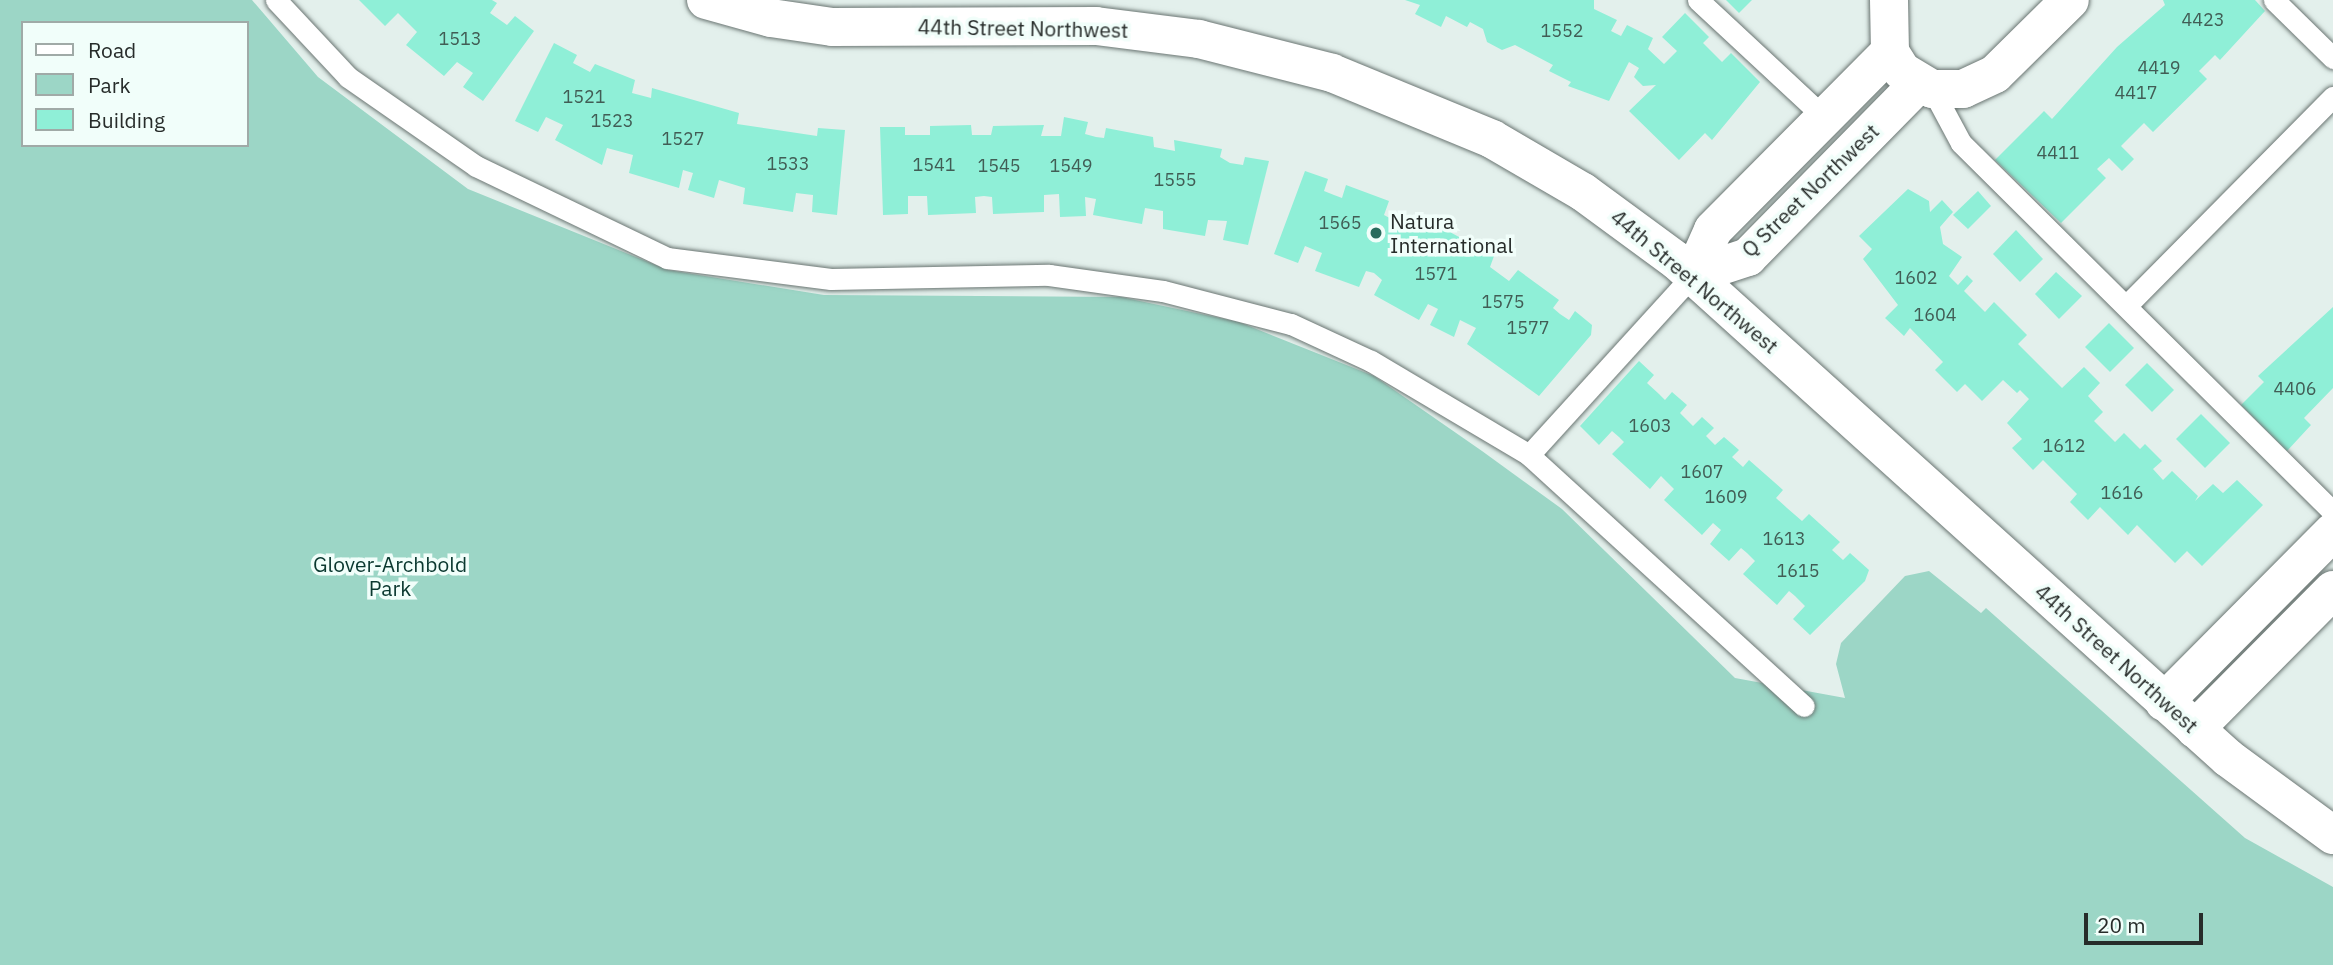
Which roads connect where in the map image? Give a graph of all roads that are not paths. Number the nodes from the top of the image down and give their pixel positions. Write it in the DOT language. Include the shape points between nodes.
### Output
graph roads {
  1 [pos="276,0"];
  2 [pos="705,0"];
  3 [pos="1698,0"];
  4 [pos="1889,0"];
  5 [pos="2070,0"];
  6 [pos="2274,0"];
  7 [pos="1002,13"];
  8 [pos="1890,52"];
  9 [pos="2333,58"];
  10 [pos="1925,86"];
  11 [pos="2333,97"];
  12 [pos="1824,117"];
  13 [pos="1693,275"];
  14 [pos="2127,305"];
  15 [pos="1529,455"];
  16 [pos="2333,512"];
  17 [pos="2333,532"];
  18 [pos="2333,590"];
  19 [pos="2164,702"];
  20 [pos="1804,706"];
  21 [pos="2195,729"];
  22 [pos="2333,835"];
  1 -- 15 [label="lane" via="348,77 476,166 667,258 831,279 1049,275 1163,291 1291,324 1371,361"];
  2 -- 7 [label="street, 44th Street Northwest" via="771,18 832,27"];
  3 -- 12 [label="lane"];
  4 -- 8 [label="street"];
  5 -- 10 [label="street" via="1995,74 1964,89"];
  6 -- 9 [label="lane"];
  7 -- 13 [label="street, 44th Street Northwest" via="1199,39 1364,84 1544,167 1612,211"];
  8 -- 10 [label="street"];
  8 -- 12 [label="street, Q Street Northwest"];
  10 -- 13 [label="street, Q Street Northwest" via="1748,257"];
  10 -- 14 [label="lane" via="1961,143"];
  11 -- 14 [label="lane"];
  12 -- 13 [label="street, Q Street Northwest" via="1713,230"];
  13 -- 15 [label="lane"];
  13 -- 19 [label="street, 44th Street Northwest"];
  14 -- 16 [label="lane"];
  15 -- 20 [label="lane"];
  17 -- 19 [label="street"];
  18 -- 21 [label="street"];
  19 -- 21 [label="street, 44th Street Northwest"];
  21 -- 22 [label="street, 44th Street Northwest"];
}
